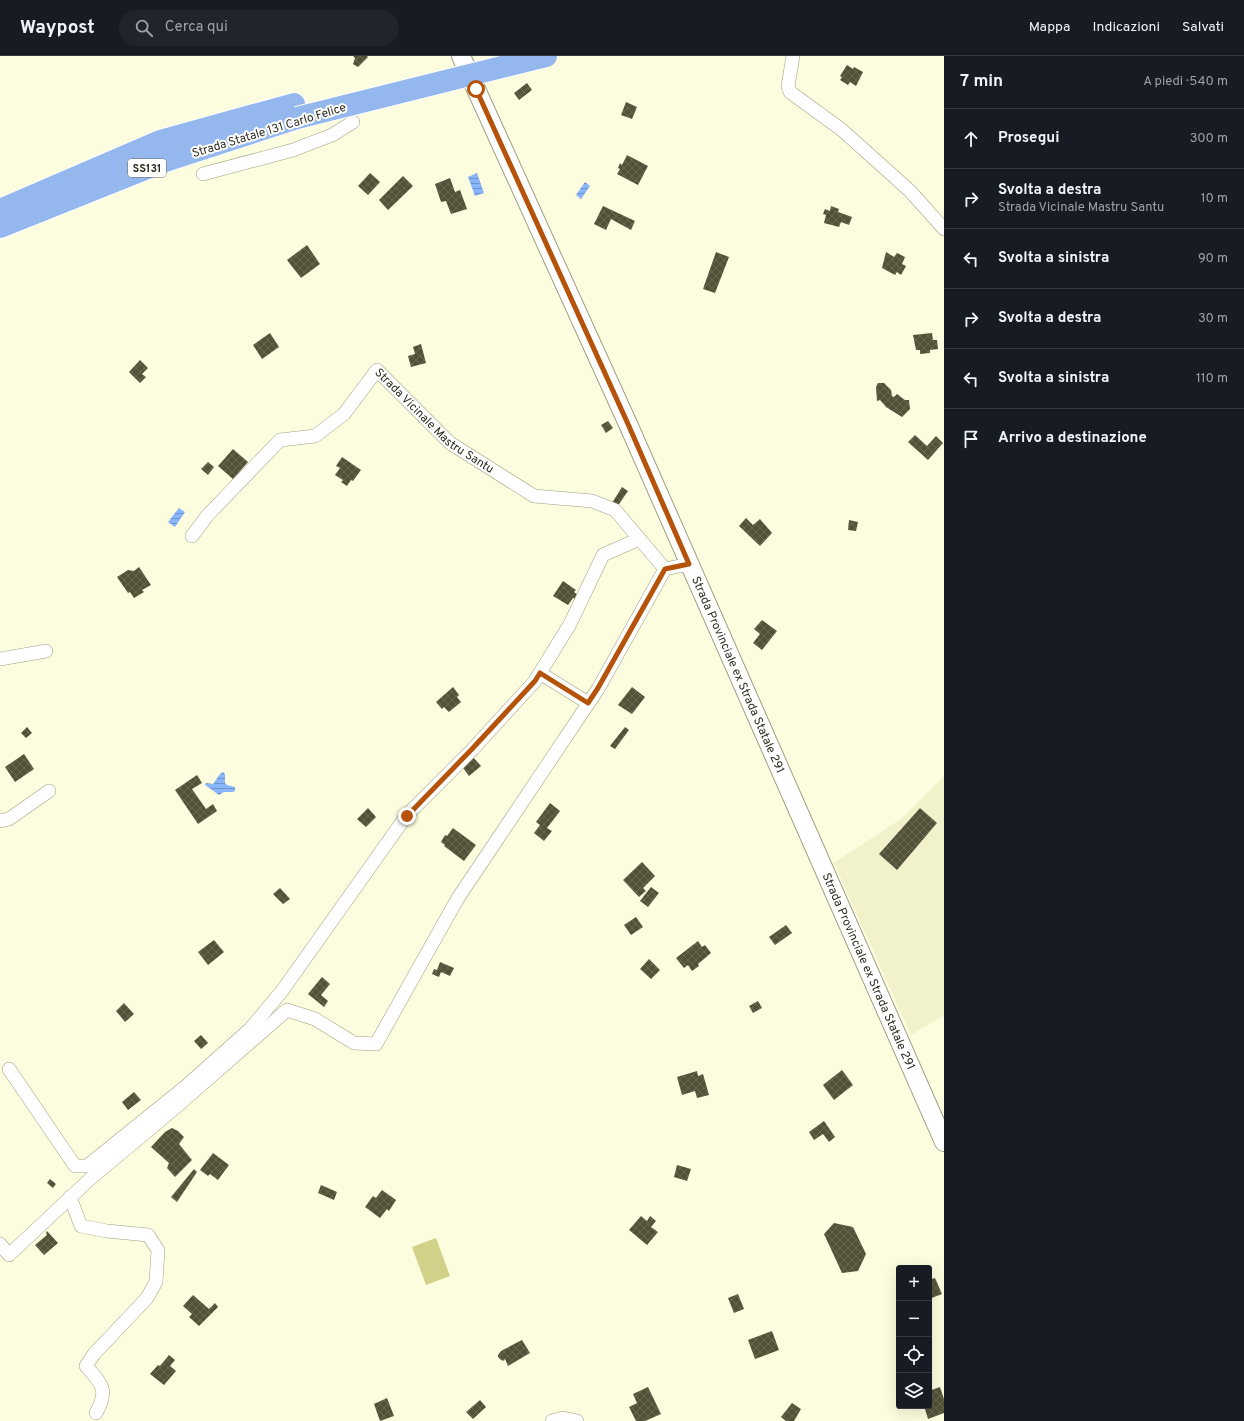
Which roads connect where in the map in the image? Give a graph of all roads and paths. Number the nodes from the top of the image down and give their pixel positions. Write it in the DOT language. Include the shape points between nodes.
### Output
graph roads {
  1 [pos="461,56"];
  2 [pos="484,56"];
  3 [pos="546,56"];
  4 [pos="794,56"];
  5 [pos="296,111"];
  6 [pos="353,122"];
  7 [pos="203,174"];
  8 [pos="0,210"];
  9 [pos="0,227"];
  10 [pos="944,229"];
  11 [pos="192,536"];
  12 [pos="639,538"];
  13 [pos="689,564"];
  14 [pos="665,569"];
  15 [pos="46,651"];
  16 [pos="0,659"];
  17 [pos="540,673"];
  18 [pos="588,703"];
  19 [pos="49,791"];
  20 [pos="0,821"];
  21 [pos="9,1069"];
  22 [pos="944,1142"];
  23 [pos="70,1197"];
  24 [pos="0,1244"];
  25 [pos="96,1413"];
  26 [pos="552,1421"];
  27 [pos="577,1421"];
  1 -- 13 [label="street, Strada Provinciale ex Strada Statale 291"];
  2 -- 5 [label="highway, Strada Statale 131 Carlo Felice / SS131"];
  3 -- 5 [label="highway, Strada Statale 131 Carlo Felice / SS131, bridge"];
  4 -- 10 [label="street" via="788,86 790,92 842,130 910,191"];
  5 -- 8 [label="highway, Strada Statale 131 Carlo Felice / SS131" via="160,141"];
  5 -- 9 [label="highway, Strada Statale 131 Carlo Felice / SS131"];
  6 -- 7 [label="street" via="332,135 293,150"];
  11 -- 12 [label="street, Strada Vicinale Mastru Santu" via="207,516 280,440 315,436 344,414 377,370 450,443 534,496 592,500 615,510"];
  12 -- 14 [label="street, Strada Vicinale Mastru Santu"];
  12 -- 17 [label="street" via="603,555 570,624"];
  13 -- 14 [label="street"];
  13 -- 22 [label="street, Strada Provinciale ex Strada Statale 291"];
  14 -- 18 [label="street"];
  15 -- 16 [label="street"];
  17 -- 18 [label="street"];
  17 -- 21 [label="street" via="407,816 282,991 250,1030 185,1087 87,1166 75,1166"];
  18 -- 23 [label="street" via="458,898 376,1044 354,1043 315,1019 287,1010"];
  19 -- 20 [label="street" via="8,819"];
  23 -- 24 [label="street" via="9,1255"];
  23 -- 25 [label="street" via="81,1226 148,1235 158,1250 156,1282 147,1298 94,1354 86,1366 103,1387 102,1403"];
  26 -- 27 [label="street" via="563,1418"];
}
